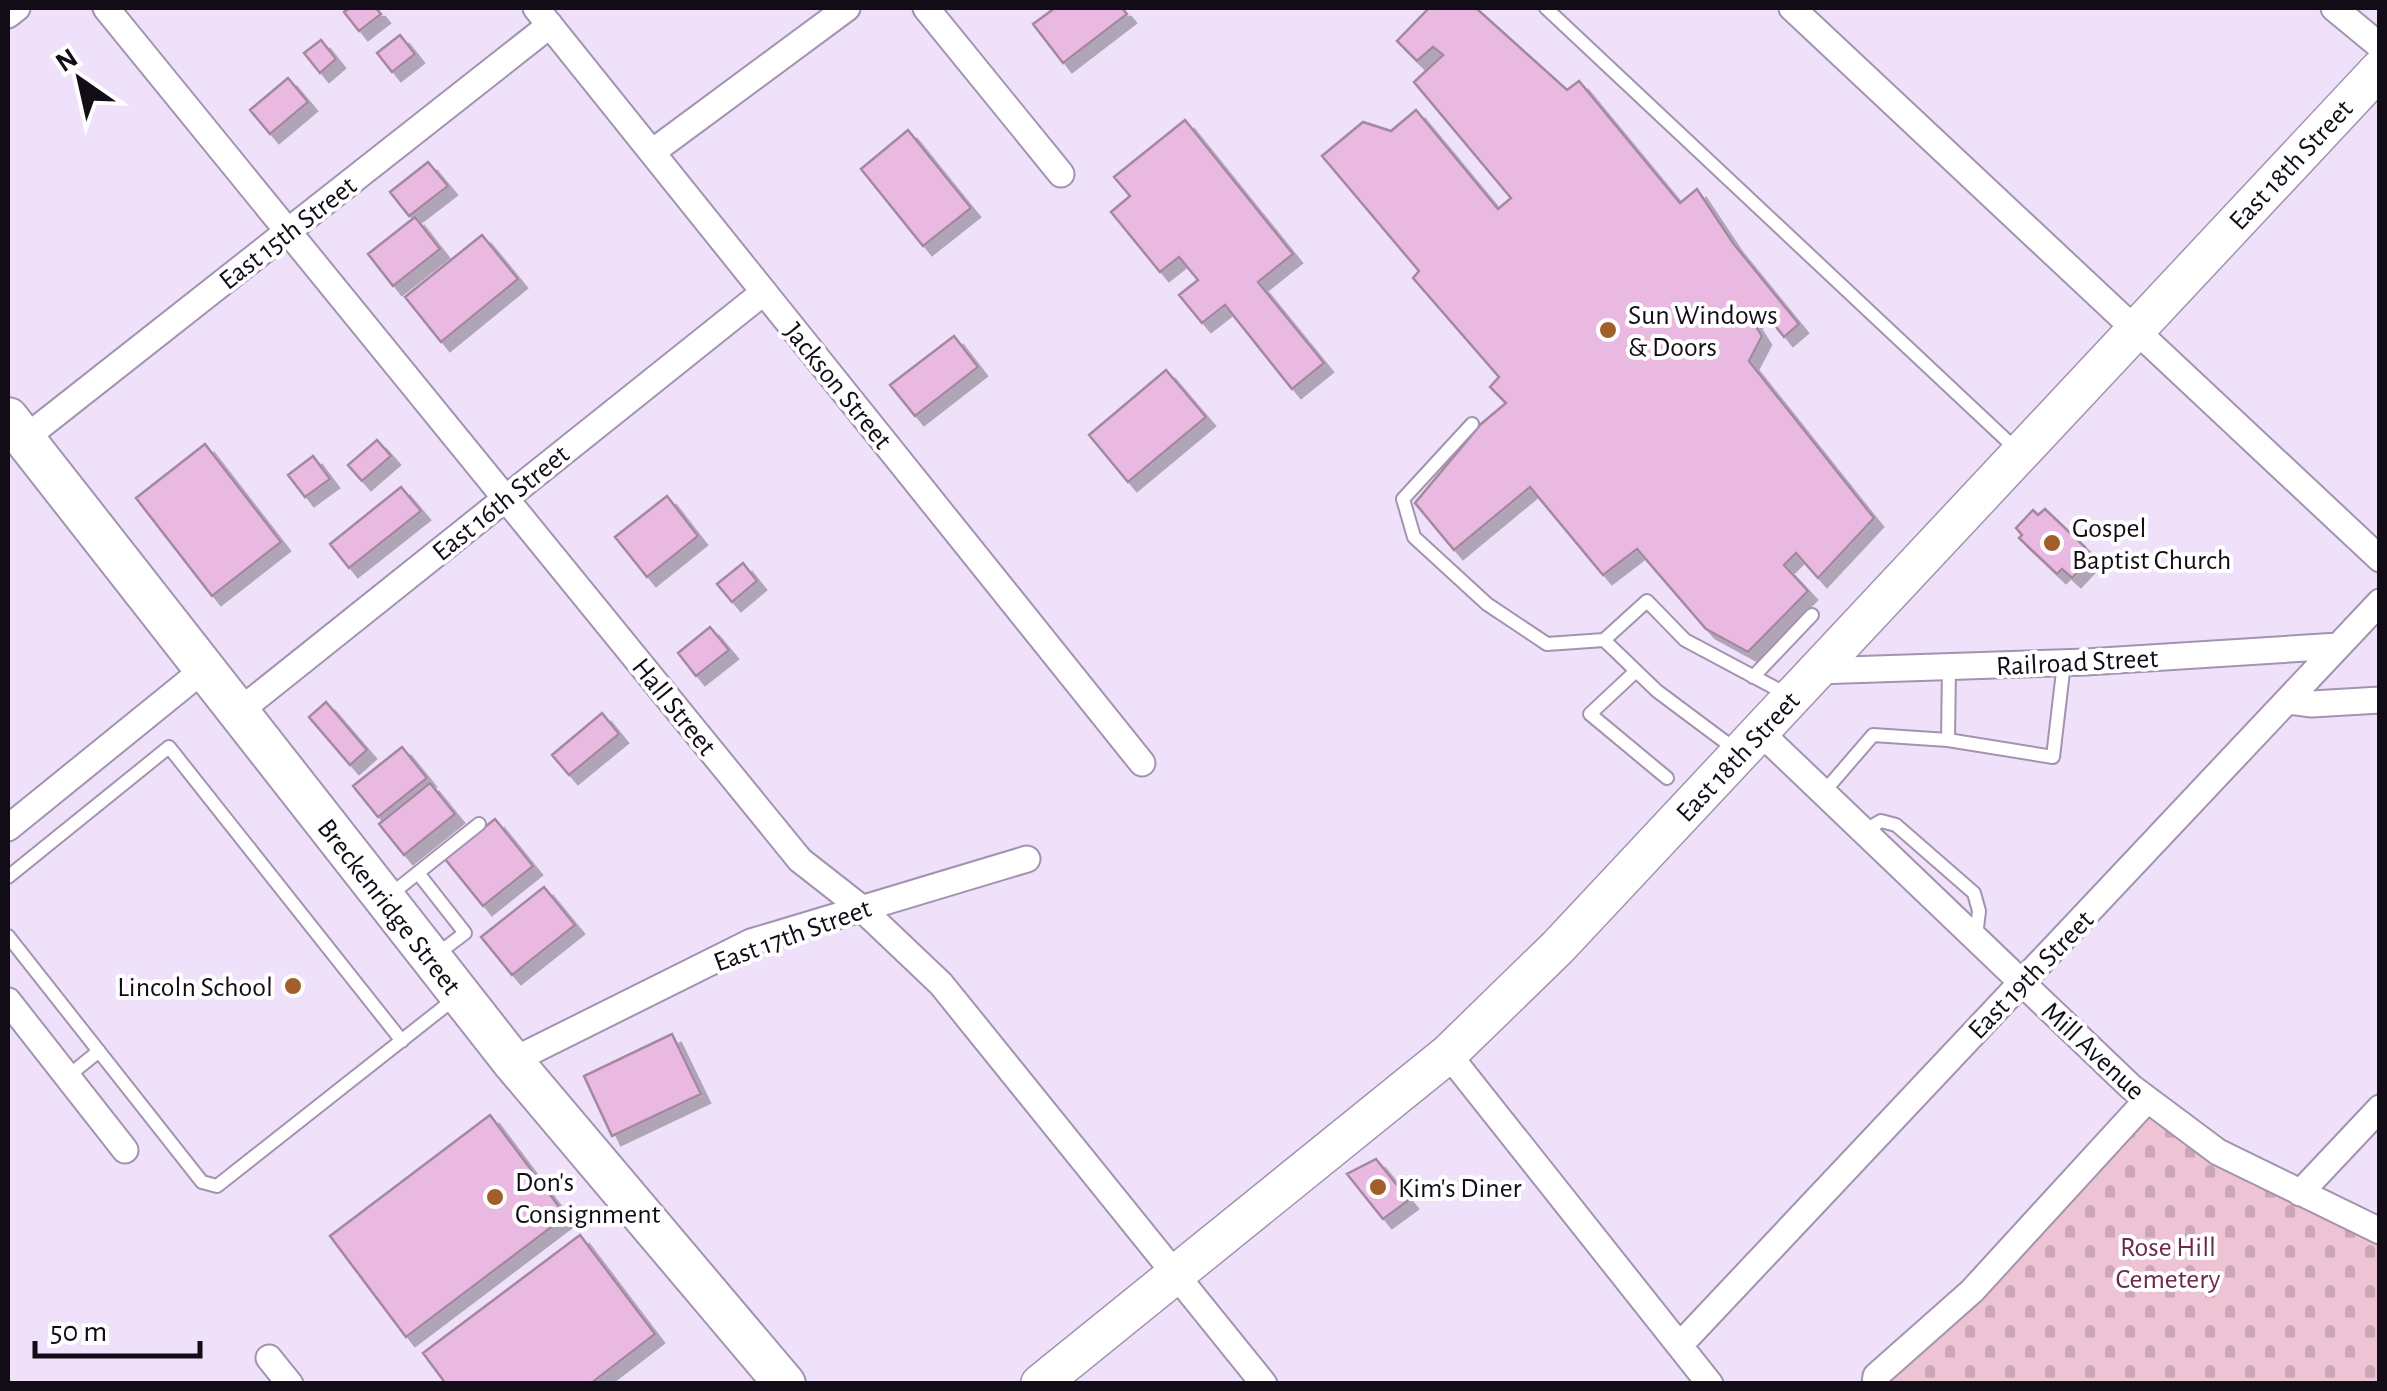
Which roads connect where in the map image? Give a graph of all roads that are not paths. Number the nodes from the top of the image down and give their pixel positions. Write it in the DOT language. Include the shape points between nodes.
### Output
graph roads {
  1 [pos="17,8"];
  2 [pos="106,8"];
  3 [pos="847,8"];
  4 [pos="926,8"];
  5 [pos="1546,8"];
  6 [pos="2334,8"];
  7 [pos="1805,12"];
  8 [pos="8,15"];
  9 [pos="543,16"];
  10 [pos="2380,46"];
  11 [pos="2380,69"];
  12 [pos="655,150"];
  13 [pos="1061,174"];
  14 [pos="289,232"];
  15 [pos="764,292"];
  16 [pos="2136,328"];
  17 [pos="12,424"];
  18 [pos="1472,424"];
  19 [pos="2020,452"];
  20 [pos="505,498"];
  21 [pos="2380,558"];
  22 [pos="2380,602"];
  23 [pos="1812,614"];
  24 [pos="1604,640"];
  25 [pos="2338,646"];
  26 [pos="2064,663"];
  27 [pos="1948,666"];
  28 [pos="203,670"];
  29 [pos="1636,671"];
  30 [pos="1754,677"];
  31 [pos="1804,684"];
  32 [pos="2380,700"];
  33 [pos="2289,701"];
  34 [pos="236,712"];
  35 [pos="1948,740"];
  36 [pos="1750,743"];
  37 [pos="1142,762"];
  38 [pos="1668,778"];
  39 [pos="1824,793"];
  40 [pos="478,824"];
  41 [pos="8,828"];
  42 [pos="1028,859"];
  43 [pos="418,873"];
  44 [pos="8,877"];
  45 [pos="384,900"];
  46 [pos="860,907"];
  47 [pos="8,936"];
  48 [pos="431,958"];
  49 [pos="2024,983"];
  50 [pos="460,995"];
  51 [pos="8,1001"];
  52 [pos="402,1042"];
  53 [pos="99,1051"];
  54 [pos="1448,1054"];
  55 [pos="512,1061"];
  56 [pos="67,1077"];
  57 [pos="2147,1100"];
  58 [pos="2380,1108"];
  59 [pos="125,1150"];
  60 [pos="2300,1193"];
  61 [pos="2380,1232"];
  62 [pos="1178,1275"];
  63 [pos="1680,1344"];
  64 [pos="269,1358"];
  65 [pos="290,1384"];
  66 [pos="786,1384"];
  67 [pos="1040,1384"];
  68 [pos="1264,1384"];
  69 [pos="1710,1384"];
  70 [pos="1875,1384"];
  1 -- 8 [label="street"];
  2 -- 14 [label="street, Hall Street"];
  3 -- 12 [label="street"];
  4 -- 13 [label="street"];
  5 -- 19 [label="lane"];
  6 -- 10 [label="street"];
  7 -- 16 [label="street"];
  9 -- 12 [label="street, Jackson Street"];
  9 -- 14 [label="street, East 15th Street"];
  11 -- 16 [label="street, East 18th Street"];
  12 -- 15 [label="street, Jackson Street"];
  14 -- 17 [label="street, East 15th Street"];
  14 -- 20 [label="street, Hall Street"];
  15 -- 20 [label="street, East 16th Street"];
  15 -- 37 [label="street, Jackson Street"];
  16 -- 19 [label="street, East 18th Street"];
  16 -- 21 [label="street"];
  17 -- 28 [label="main road, Breckenridge Street"];
  18 -- 24 [label="lane" via="1403,499 1414,537 1487,604 1547,644"];
  19 -- 31 [label="street, East 18th Street"];
  20 -- 34 [label="street, East 16th Street"];
  20 -- 46 [label="street, Hall Street" via="800,860"];
  22 -- 25 [label="street, East 19th Street"];
  23 -- 30 [label="lane"];
  24 -- 29 [label="lane"];
  24 -- 30 [label="lane" via="1647,601 1685,640"];
  25 -- 26 [label="street, Railroad Street"];
  25 -- 33 [label="street, East 19th Street"];
  26 -- 27 [label="street, Railroad Street"];
  26 -- 35 [label="lane" via="2053,758"];
  27 -- 31 [label="street, Railroad Street"];
  27 -- 35 [label="lane"];
  28 -- 34 [label="main road, Breckenridge Street"];
  28 -- 41 [label="street"];
  29 -- 36 [label="lane"];
  29 -- 38 [label="lane" via="1590,714"];
  30 -- 31 [label="lane"];
  31 -- 36 [label="street, East 18th Street"];
  32 -- 33 [label="street"];
  33 -- 49 [label="street, East 19th Street"];
  34 -- 45 [label="main road, Breckenridge Street"];
  35 -- 39 [label="lane" via="1873,735"];
  36 -- 39 [label="street, Mill Avenue"];
  36 -- 54 [label="street, East 18th Street"];
  39 -- 49 [label="street, Mill Avenue"];
  40 -- 43 [label="lane"];
  42 -- 46 [label="street, East 17th Street"];
  43 -- 45 [label="lane"];
  43 -- 48 [label="lane" via="465,932"];
  44 -- 52 [label="lane" via="169,748"];
  45 -- 48 [label="main road, Breckenridge Street"];
  46 -- 55 [label="street, East 17th Street" via="751,942"];
  46 -- 62 [label="street, Hall Street" via="941,984"];
  47 -- 53 [label="lane"];
  48 -- 50 [label="main road, Breckenridge Street"];
  49 -- 57 [label="street, Mill Avenue"];
  49 -- 63 [label="street, East 19th Street"];
  50 -- 52 [label="lane"];
  50 -- 55 [label="main road, Breckenridge Street"];
  51 -- 56 [label="street"];
  52 -- 53 [label="lane" via="217,1186 202,1182"];
  53 -- 56 [label="lane"];
  54 -- 62 [label="street, East 18th Street"];
  54 -- 63 [label="street"];
  55 -- 66 [label="main road, Breckenridge Street"];
  56 -- 59 [label="street"];
  57 -- 60 [label="street, Mill Avenue" via="2218,1152"];
  57 -- 70 [label="street" via="1972,1291 1876,1376"];
  58 -- 60 [label="street"];
  60 -- 61 [label="street, Mill Avenue"];
  62 -- 67 [label="street, East 18th Street"];
  62 -- 68 [label="street, Hall Street"];
  63 -- 69 [label="street"];
  64 -- 65 [label="street"];
}
